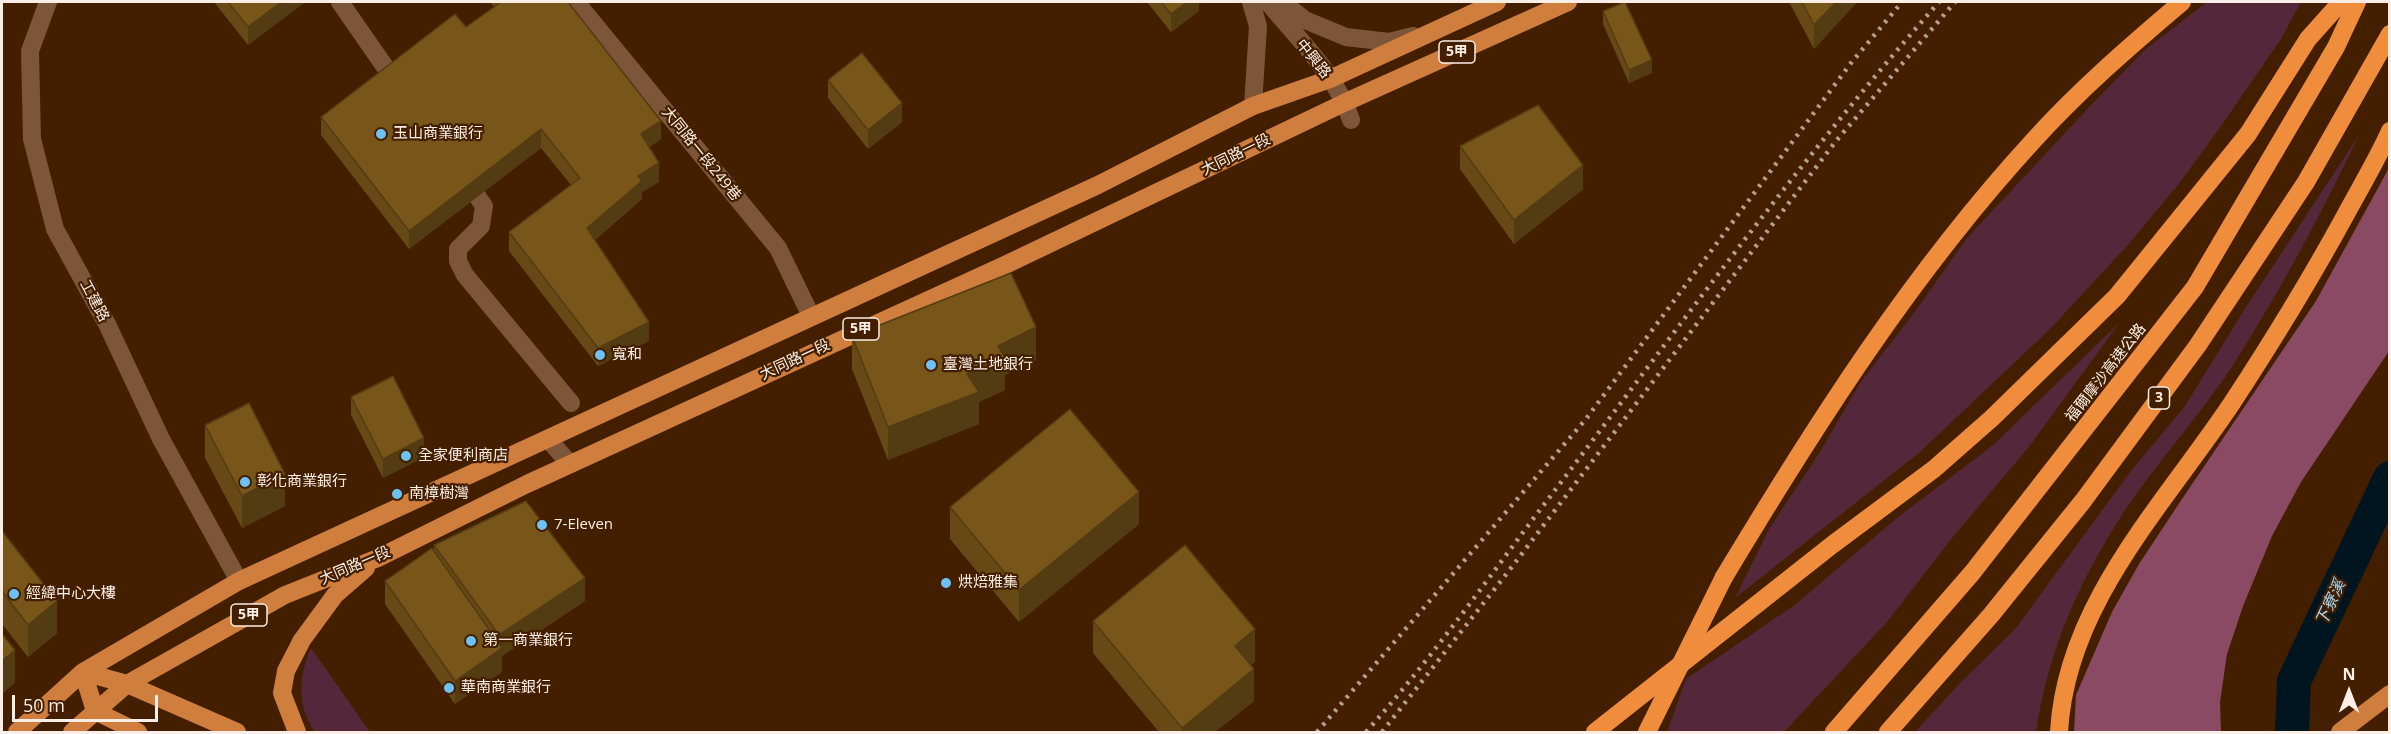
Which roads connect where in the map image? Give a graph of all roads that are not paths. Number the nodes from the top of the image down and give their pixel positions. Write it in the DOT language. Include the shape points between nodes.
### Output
graph roads {
  1 [pos="48,2"];
  2 [pos="340,2"];
  3 [pos="576,2"];
  4 [pos="1251,2"];
  5 [pos="1268,2"];
  6 [pos="1282,2"];
  7 [pos="1497,2"];
  8 [pos="1568,2"];
  9 [pos="2182,2"];
  10 [pos="2341,2"];
  11 [pos="2356,2"];
  12 [pos="1435,30"];
  13 [pos="2390,34"];
  14 [pos="1330,79"];
  15 [pos="408,99"];
  16 [pos="1346,102"];
  17 [pos="1253,106"];
  18 [pos="1351,120"];
  19 [pos="2390,131"];
  20 [pos="457,167"];
  21 [pos="1098,185"];
  22 [pos="1112,213"];
  23 [pos="811,316"];
  24 [pos="571,403"];
  25 [pos="548,439"];
  26 [pos="570,464"];
  27 [pos="378,558"];
  28 [pos="239,581"];
  29 [pos="83,672"];
  30 [pos="127,684"];
  31 [pos="2390,694"];
  32 [pos="95,711"];
  33 [pos="17,732"];
  34 [pos="72,732"];
  35 [pos="138,732"];
  36 [pos="237,732"];
  37 [pos="297,732"];
  38 [pos="1595,732"];
  39 [pos="1647,732"];
  40 [pos="1834,732"];
  41 [pos="1888,732"];
  42 [pos="2059,732"];
  43 [pos="2340,732"];
  1 -- 28 [label="street, 工建路" via="30,51 32,139 55,229 107,324 161,439"];
  2 -- 15 [label="street"];
  3 -- 23 [label="street, 大同路一段249巷" via="778,248"];
  4 -- 17 [label="street" via="1258,26"];
  5 -- 14 [label="street, 中興路"];
  6 -- 12 [label="street" via="1305,20 1346,37 1389,42"];
  7 -- 12 [label="main road, 5甲"];
  8 -- 16 [label="main road, 大同路一段 / 5甲"];
  9 -- 39 [label="highway, bridge" via="2131,45 2033,140 1937,253 1850,374 1788,470 1724,577"];
  10 -- 38 [label="highway" via="2308,39 2248,134 2124,287 1992,418 1934,469"];
  11 -- 40 [label="highway, 福爾摩沙高速公路" via="2336,47 2195,287 1972,573"];
  12 -- 14 [label="main road, 5甲"];
  13 -- 41 [label="highway, 3" via="2306,182 2199,345 2083,501 1991,615"];
  14 -- 16 [label="street, 中興路"];
  14 -- 17 [label="main road, 5甲"];
  16 -- 18 [label="street, 中興路"];
  16 -- 22 [label="main road, 大同路一段 / 5甲"];
  17 -- 21 [label="main road, 5甲"];
  19 -- 42 [label="highway" via="2304,289 2231,404 2100,595 2067,678"];
  20 -- 24 [label="street" via="484,206 481,226 458,249 458,261"];
  21 -- 22 [label="main road"];
  21 -- 23 [label="main road, 5甲"];
  22 -- 26 [label="main road, 大同路一段 / 5甲"];
  23 -- 25 [label="main road, 5甲"];
  25 -- 26 [label="street"];
  25 -- 28 [label="main road, 5甲"];
  26 -- 27 [label="main road, 大同路一段 / 5甲"];
  27 -- 30 [label="main road, 大同路一段 / 5甲" via="285,595"];
  27 -- 37 [label="main road" via="335,595 302,640 286,670 282,693"];
  28 -- 29 [label="main road, 5甲"];
  29 -- 30 [label="main road"];
  29 -- 32 [label="main road"];
  29 -- 33 [label="main road"];
  30 -- 32 [label="main road, 大同路一段 / 5甲"];
  30 -- 36 [label="main road"];
  31 -- 43 [label="main road"];
  32 -- 34 [label="main road, 大同路一段"];
  32 -- 35 [label="main road"];
}
